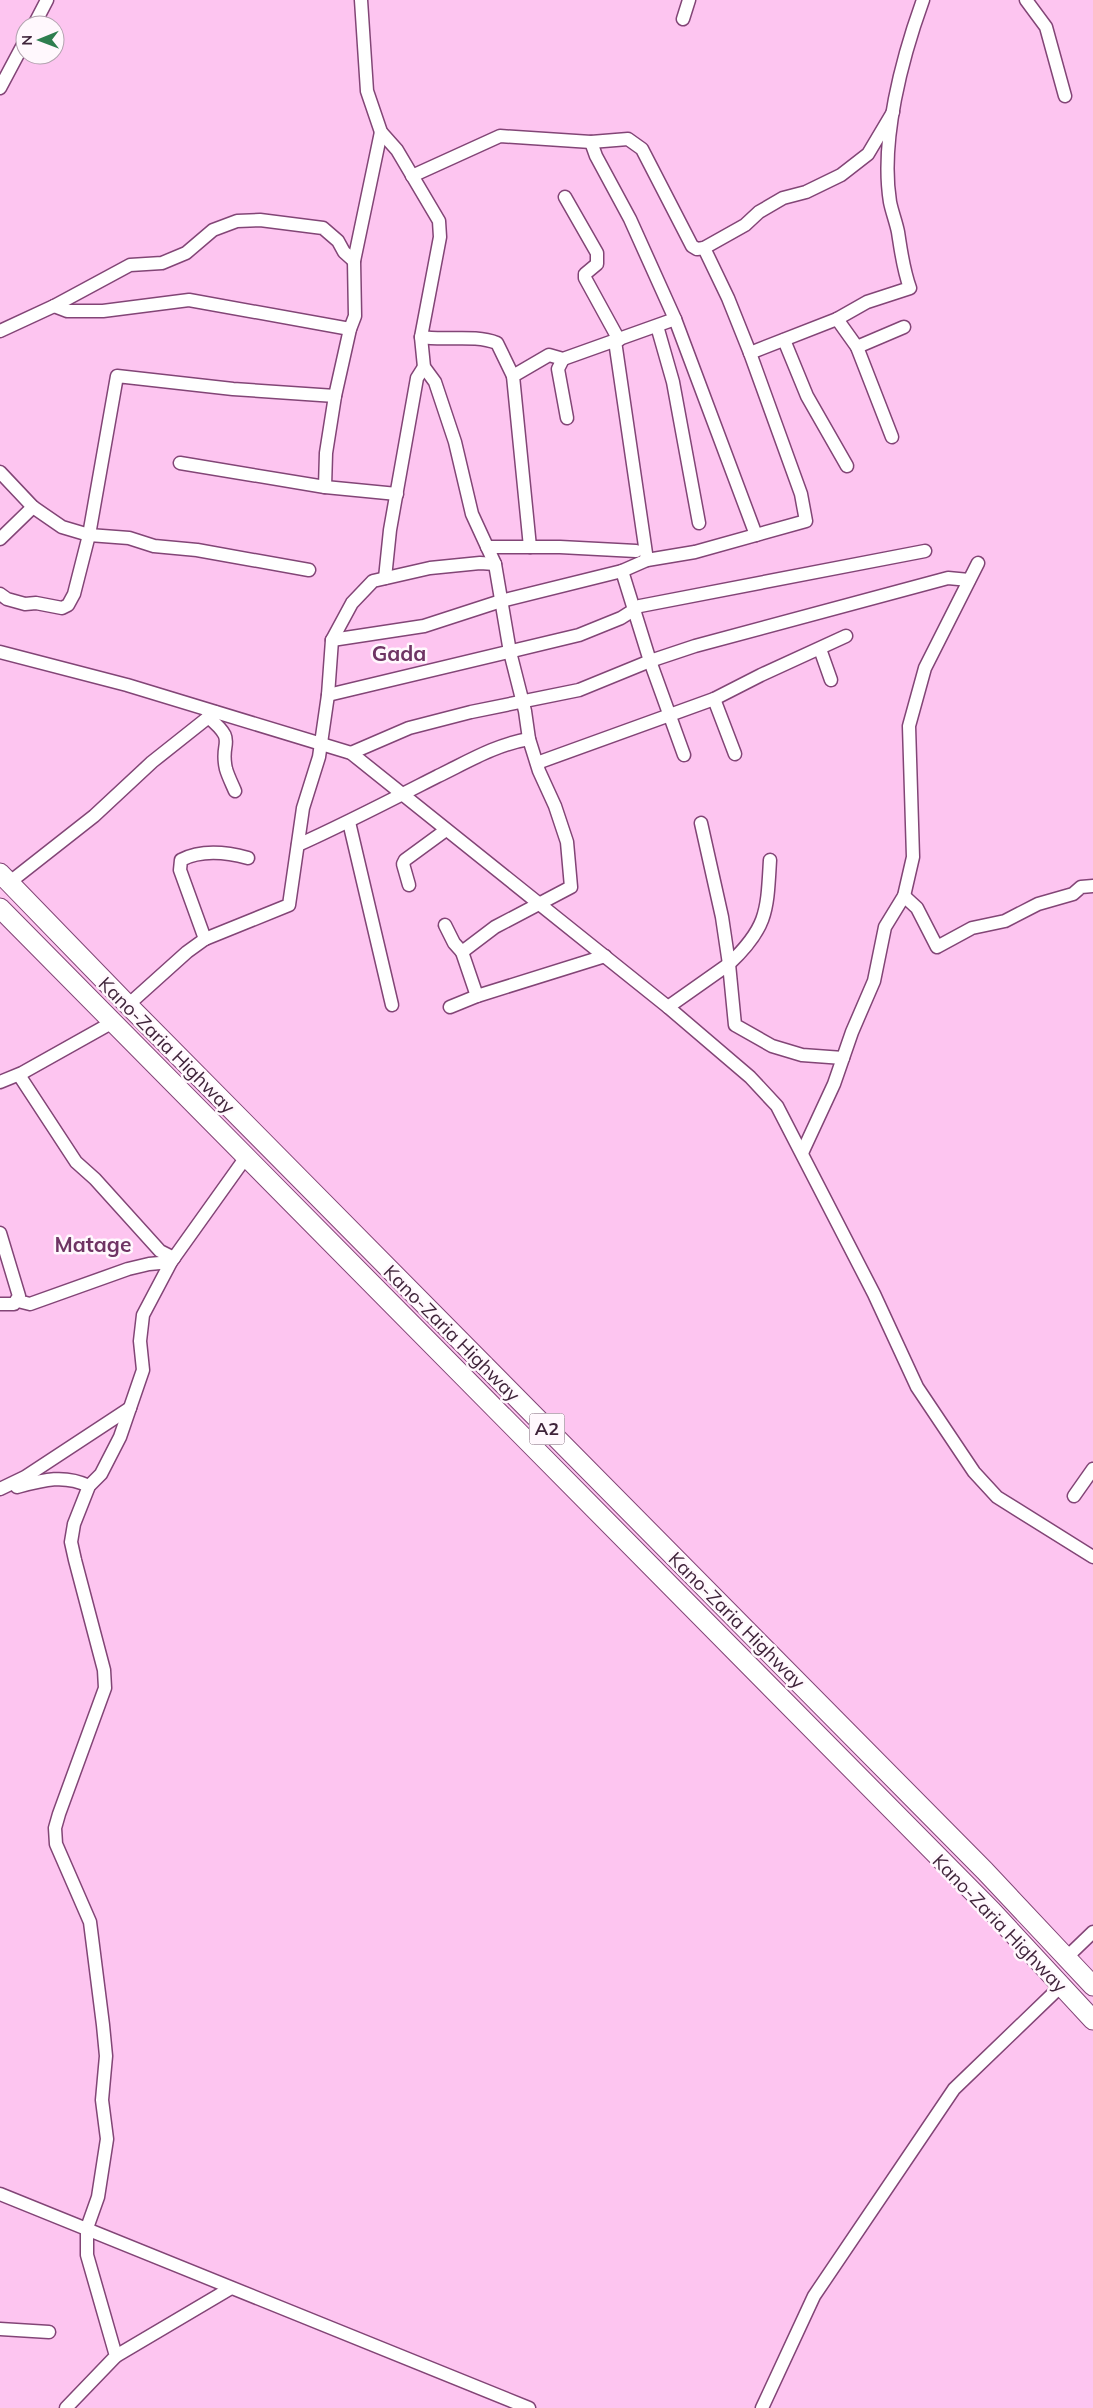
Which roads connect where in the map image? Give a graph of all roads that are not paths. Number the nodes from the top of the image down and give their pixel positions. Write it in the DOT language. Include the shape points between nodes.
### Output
graph roads {
  1 [pos="47,0"];
  2 [pos="362,0"];
  3 [pos="689,0"];
  4 [pos="923,0"];
  5 [pos="1026,0"];
  6 [pos="39,15"];
  7 [pos="683,19"];
  8 [pos="15,60"];
  9 [pos="0,88"];
  10 [pos="1065,96"];
  11 [pos="893,112"];
  12 [pos="381,132"];
  13 [pos="591,142"];
  14 [pos="412,176"];
  15 [pos="565,197"];
  16 [pos="704,248"];
  17 [pos="354,261"];
  18 [pos="54,306"];
  19 [pos="675,319"];
  20 [pos="837,319"];
  21 [pos="657,326"];
  22 [pos="904,327"];
  23 [pos="350,329"];
  24 [pos="0,331"];
  25 [pos="421,337"];
  26 [pos="617,340"];
  27 [pos="784,340"];
  28 [pos="857,347"];
  29 [pos="750,353"];
  30 [pos="563,359"];
  31 [pos="424,368"];
  32 [pos="513,376"];
  33 [pos="335,396"];
  34 [pos="567,418"];
  35 [pos="892,437"];
  36 [pos="180,463"];
  37 [pos="847,466"];
  38 [pos="0,472"];
  39 [pos="325,487"];
  40 [pos="398,494"];
  41 [pos="33,507"];
  42 [pos="698,523"];
  43 [pos="88,535"];
  44 [pos="756,535"];
  45 [pos="0,539"];
  46 [pos="487,547"];
  47 [pos="530,547"];
  48 [pos="636,551"];
  49 [pos="925,551"];
  50 [pos="647,560"];
  51 [pos="978,563"];
  52 [pos="495,564"];
  53 [pos="309,570"];
  54 [pos="622,570"];
  55 [pos="386,578"];
  56 [pos="969,580"];
  57 [pos="0,594"];
  58 [pos="501,601"];
  59 [pos="633,612"];
  60 [pos="846,636"];
  61 [pos="332,640"];
  62 [pos="820,649"];
  63 [pos="0,652"];
  64 [pos="510,652"];
  65 [pos="650,661"];
  66 [pos="831,680"];
  67 [pos="328,695"];
  68 [pos="714,699"];
  69 [pos="523,702"];
  70 [pos="211,714"];
  71 [pos="670,715"];
  72 [pos="530,738"];
  73 [pos="320,742"];
  74 [pos="351,753"];
  75 [pos="735,754"];
  76 [pos="684,755"];
  77 [pos="537,763"];
  78 [pos="235,791"];
  79 [pos="400,794"];
  80 [pos="349,822"];
  81 [pos="701,823"];
  82 [pos="446,830"];
  83 [pos="298,845"];
  84 [pos="248,858"];
  85 [pos="770,860"];
  86 [pos="5,878"];
  87 [pos="409,885"];
  88 [pos="1093,886"];
  89 [pos="904,896"];
  90 [pos="539,904"];
  91 [pos="0,908"];
  92 [pos="445,925"];
  93 [pos="205,939"];
  94 [pos="462,952"];
  95 [pos="605,956"];
  96 [pos="729,964"];
  97 [pos="477,996"];
  98 [pos="128,1005"];
  99 [pos="392,1005"];
  100 [pos="668,1007"];
  101 [pos="450,1008"];
  102 [pos="113,1022"];
  103 [pos="842,1058"];
  104 [pos="19,1074"];
  105 [pos="0,1082"];
  106 [pos="802,1153"];
  107 [pos="246,1157"];
  108 [pos="0,1233"];
  109 [pos="173,1260"];
  110 [pos="18,1301"];
  111 [pos="0,1304"];
  112 [pos="130,1408"];
  113 [pos="1093,1469"];
  114 [pos="89,1486"];
  115 [pos="1,1488"];
  116 [pos="1074,1496"];
  117 [pos="1093,1557"];
  118 [pos="1093,1932"];
  119 [pos="1066,1957"];
  120 [pos="1061,1986"];
  121 [pos="1093,1986"];
  122 [pos="1093,2020"];
  123 [pos="0,2194"];
  124 [pos="87,2228"];
  125 [pos="232,2288"];
  126 [pos="0,2329"];
  127 [pos="49,2332"];
  128 [pos="116,2356"];
  129 [pos="66,2408"];
  130 [pos="529,2408"];
  131 [pos="762,2408"];
  1 -- 6 [label="street"];
  2 -- 12 [label="street" via="368,91"];
  3 -- 7 [label="street"];
  4 -- 11 [label="street" via="909,40"];
  5 -- 10 [label="street" via="1046,27"];
  8 -- 9 [label="street"];
  11 -- 16 [label="street" via="868,154 841,175 806,192 783,198"];
  11 -- 20 [label="street" via="889,151 890,201 903,269 910,288 867,302"];
  12 -- 14 [label="street" via="397,150"];
  12 -- 17 [label="street"];
  13 -- 14 [label="street" via="500,136"];
  13 -- 16 [label="street" via="628,139 642,148 692,246"];
  13 -- 19 [label="street"];
  14 -- 25 [label="street" via="439,221 440,237"];
  15 -- 26 [label="street" via="597,253 598,264 585,274 585,278"];
  16 -- 29 [label="street"];
  17 -- 18 [label="street" via="323,228 260,220 237,222 213,230 186,253 162,262 130,265"];
  17 -- 23 [label="street" via="355,316"];
  18 -- 23 [label="street" via="67,311 103,311 189,300"];
  18 -- 24 [label="street"];
  19 -- 21 [label="street"];
  19 -- 44 [label="street"];
  20 -- 27 [label="street"];
  20 -- 28 [label="street"];
  21 -- 26 [label="street"];
  21 -- 42 [label="street" via="672,382"];
  22 -- 28 [label="street"];
  23 -- 33 [label="street"];
  25 -- 31 [label="street"];
  25 -- 32 [label="street" via="488,339 497,343"];
  26 -- 30 [label="street"];
  26 -- 50 [label="street"];
  27 -- 29 [label="street"];
  27 -- 37 [label="street" via="807,396"];
  28 -- 35 [label="street"];
  29 -- 44 [label="street" via="801,494 806,521"];
  30 -- 32 [label="street" via="549,356"];
  30 -- 34 [label="street" via="558,369"];
  31 -- 40 [label="street" via="417,378"];
  31 -- 46 [label="street" via="435,382 455,442 472,514"];
  32 -- 47 [label="street"];
  33 -- 39 [label="street" via="326,453"];
  33 -- 43 [label="street" via="117,376"];
  36 -- 39 [label="street"];
  38 -- 41 [label="street"];
  39 -- 40 [label="street"];
  40 -- 55 [label="street" via="390,530"];
  41 -- 43 [label="street" via="62,526"];
  41 -- 45 [label="street"];
  43 -- 53 [label="street" via="129,538 154,546 197,550"];
  43 -- 57 [label="street" via="74,594 68,604 62,608 25,604"];
  44 -- 50 [label="street" via="695,552"];
  46 -- 47 [label="street"];
  46 -- 52 [label="street"];
  47 -- 48 [label="street"];
  49 -- 59 [label="street" via="640,606"];
  50 -- 54 [label="street"];
  51 -- 56 [label="street"];
  52 -- 55 [label="street" via="430,568"];
  52 -- 58 [label="street"];
  54 -- 58 [label="street"];
  54 -- 59 [label="street"];
  55 -- 61 [label="street" via="373,581 352,604"];
  56 -- 65 [label="street" via="948,578"];
  56 -- 89 [label="street" via="924,668 909,726 913,857"];
  58 -- 61 [label="street" via="424,626"];
  58 -- 64 [label="street"];
  59 -- 64 [label="street" via="579,635"];
  59 -- 65 [label="street"];
  60 -- 62 [label="street"];
  61 -- 67 [label="street"];
  62 -- 66 [label="street"];
  62 -- 68 [label="street"];
  63 -- 70 [label="street" via="127,685"];
  64 -- 67 [label="street"];
  64 -- 69 [label="street"];
  65 -- 69 [label="street" via="578,690"];
  65 -- 71 [label="street"];
  67 -- 73 [label="street"];
  68 -- 71 [label="street"];
  68 -- 75 [label="street"];
  69 -- 72 [label="street"];
  69 -- 74 [label="street" via="409,728"];
  70 -- 73 [label="street"];
  70 -- 78 [label="street" via="227,741 226,768"];
  70 -- 86 [label="street" via="152,762 94,816"];
  71 -- 76 [label="street"];
  71 -- 77 [label="street"];
  72 -- 77 [label="street"];
  72 -- 79 [label="street" via="482,755"];
  73 -- 74 [label="street"];
  73 -- 83 [label="street" via="319,757 303,808"];
  74 -- 79 [label="street"];
  77 -- 90 [label="street" via="568,842 571,887"];
  79 -- 80 [label="street"];
  79 -- 82 [label="street"];
  80 -- 83 [label="street"];
  80 -- 99 [label="street"];
  81 -- 96 [label="street"];
  82 -- 87 [label="street" via="405,860 403,864"];
  82 -- 90 [label="street"];
  83 -- 93 [label="street" via="289,905"];
  84 -- 93 [label="street" via="212,852 181,860 180,870"];
  85 -- 96 [label="street" via="767,905 760,928 750,944"];
  86 -- 98 [label="highway, Kano-Zaria Highway / A2"];
  88 -- 89 [label="street" via="1081,887 1073,894 1038,904 1005,921 972,928 937,947 917,908"];
  89 -- 103 [label="street" via="885,927 874,981"];
  90 -- 94 [label="street" via="495,927"];
  90 -- 95 [label="street"];
  91 -- 102 [label="highway, Kano-Zaria Highway / A2"];
  92 -- 94 [label="street"];
  93 -- 98 [label="street"];
  94 -- 97 [label="street"];
  95 -- 97 [label="street"];
  95 -- 100 [label="street"];
  96 -- 100 [label="street"];
  96 -- 103 [label="street" via="735,1025 772,1046 802,1055"];
  97 -- 101 [label="street"];
  98 -- 119 [label="highway, Kano-Zaria Highway / A2" via="971,1857"];
  100 -- 106 [label="street" via="750,1077 777,1106"];
  102 -- 104 [label="street"];
  102 -- 107 [label="highway, Kano-Zaria Highway / A2"];
  103 -- 106 [label="street" via="834,1084"];
  104 -- 105 [label="street"];
  104 -- 109 [label="street" via="76,1162 160,1251"];
  106 -- 117 [label="street" via="917,1387 974,1472 997,1497"];
  107 -- 109 [label="street"];
  107 -- 120 [label="highway, Kano-Zaria Highway / A2" via="992,1912"];
  108 -- 110 [label="street"];
  109 -- 110 [label="street" via="128,1270 30,1304"];
  109 -- 112 [label="street" via="143,1315 140,1341 143,1370"];
  110 -- 111 [label="street"];
  112 -- 114 [label="street" via="120,1437 101,1474"];
  112 -- 115 [label="street" via="25,1477"];
  113 -- 116 [label="street"];
  114 -- 115 [label="street" via="76,1479 64,1478"];
  114 -- 124 [label="street" via="74,1524 71,1542 104,1670 105,1688 58,1814 56,1828 56,1844 90,1922 106,2056 102,2100 107,2139 98,2198"];
  118 -- 119 [label="street"];
  119 -- 121 [label="highway, Kano-Zaria Highway / A2"];
  120 -- 122 [label="highway, Kano-Zaria Highway / A2"];
  120 -- 131 [label="street" via="954,2089 814,2296"];
  123 -- 124 [label="street"];
  124 -- 125 [label="street"];
  124 -- 128 [label="street" via="88,2255"];
  125 -- 128 [label="street"];
  125 -- 130 [label="street"];
  126 -- 127 [label="street"];
  128 -- 129 [label="street"];
}
